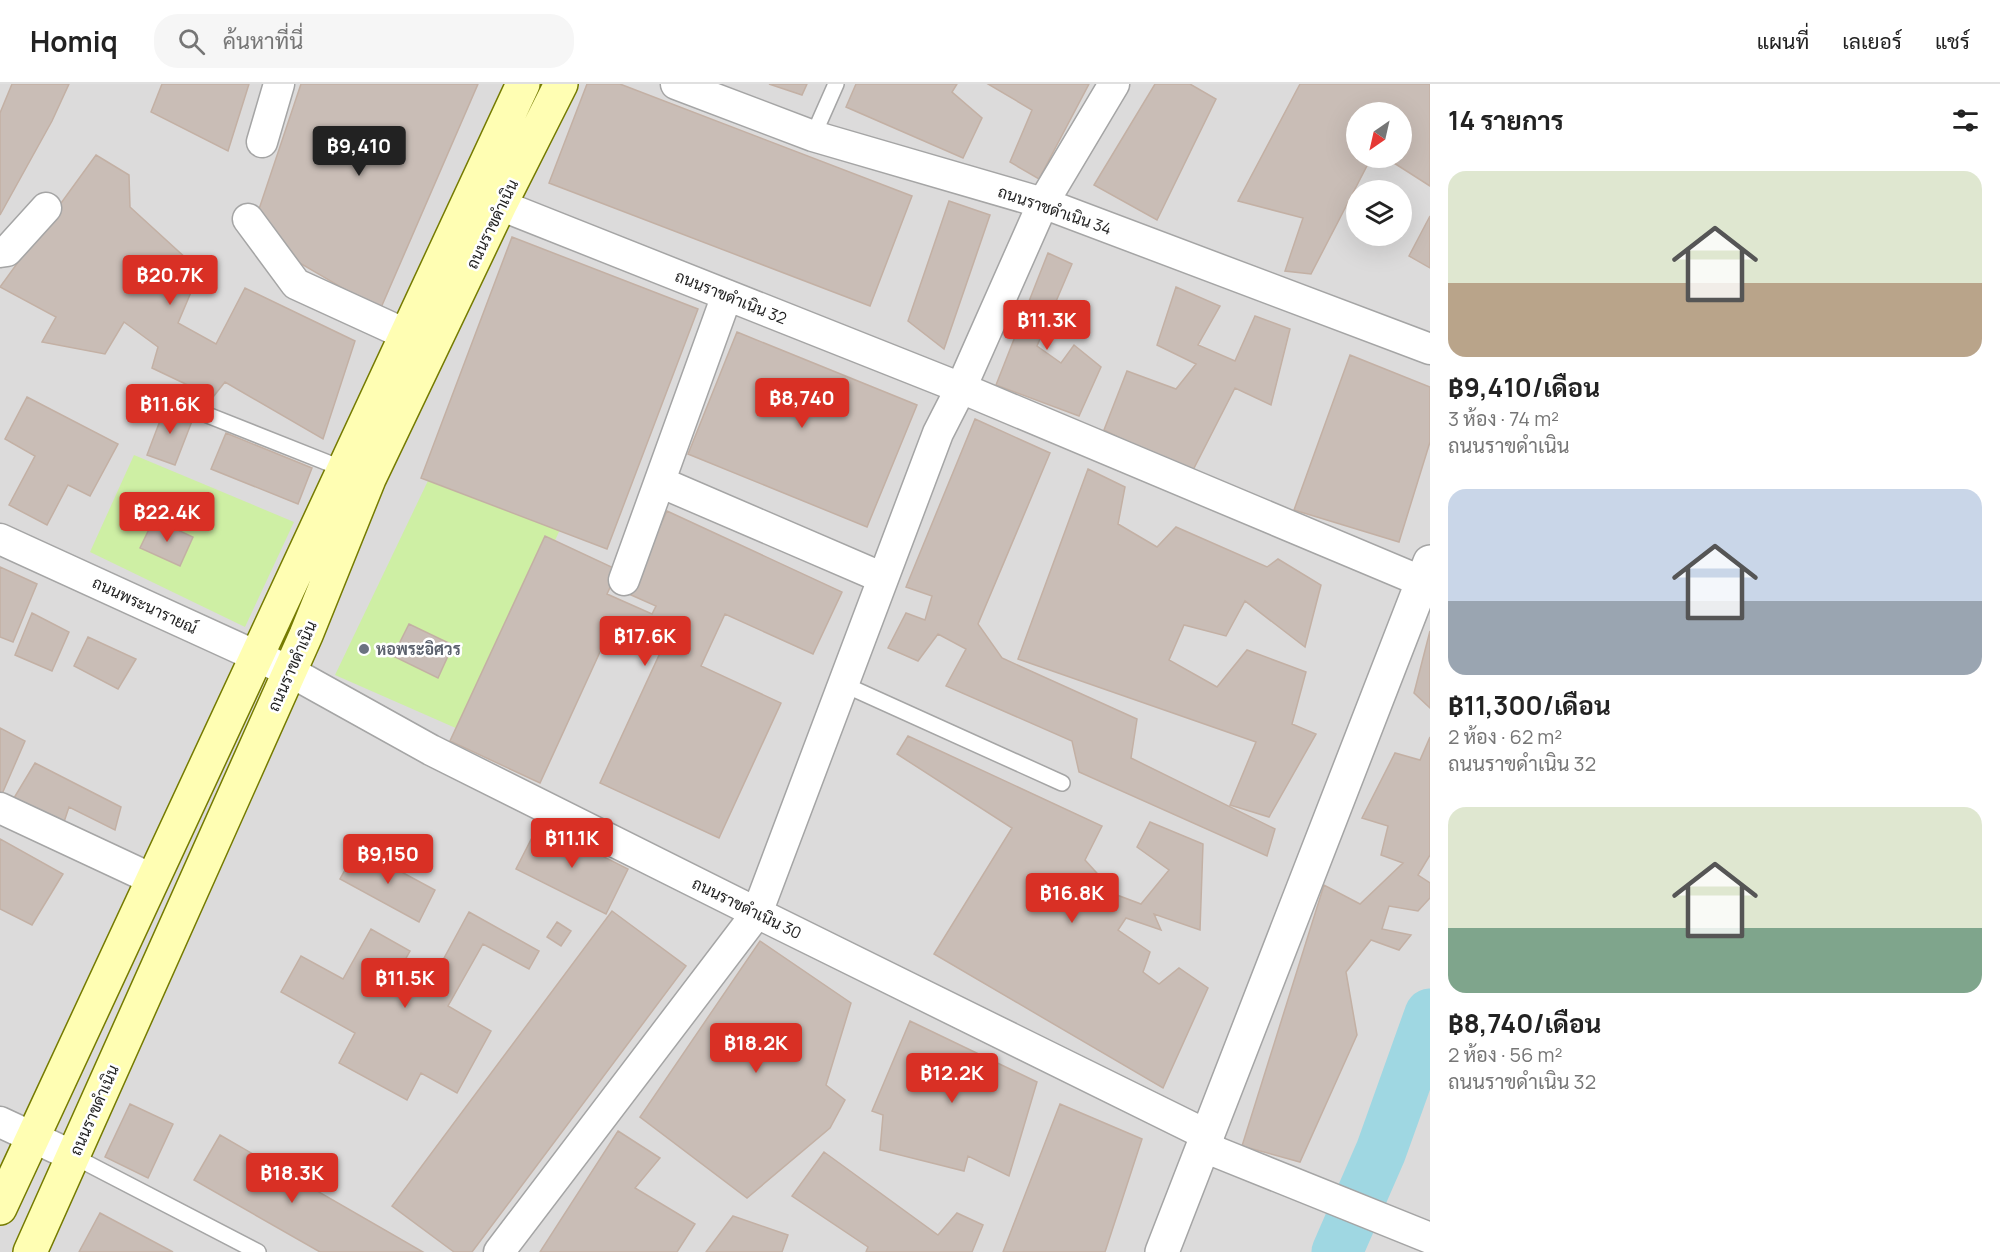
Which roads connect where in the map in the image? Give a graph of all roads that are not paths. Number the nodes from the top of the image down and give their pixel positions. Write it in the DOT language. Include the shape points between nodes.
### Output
graph roads {
  1 [pos="279,84"];
  2 [pos="523,84"];
  3 [pos="561,84"];
  4 [pos="676,84"];
  5 [pos="836,84"];
  6 [pos="1114,84"];
  7 [pos="813,136"];
  8 [pos="262,142"];
  9 [pos="1043,204"];
  10 [pos="500,205"];
  11 [pos="46,208"];
  12 [pos="248,219"];
  13 [pos="0,252"];
  14 [pos="728,295"];
  15 [pos="420,340"];
  16 [pos="1430,349"];
  17 [pos="961,388"];
  18 [pos="152,393"];
  19 [pos="356,474"];
  20 [pos="660,482"];
  21 [pos="0,539"];
  22 [pos="1426,572"];
  23 [pos="883,578"];
  24 [pos="624,580"];
  25 [pos="256,656"];
  26 [pos="289,671"];
  27 [pos="843,684"];
  28 [pos="1062,783"];
  29 [pos="0,808"];
  30 [pos="152,879"];
  31 [pos="757,913"];
  32 [pos="0,1122"];
  33 [pos="33,1136"];
  34 [pos="1206,1141"];
  35 [pos="73,1156"];
  36 [pos="0,1208"];
  37 [pos="1430,1238"];
  38 [pos="30,1252"];
  39 [pos="258,1252"];
  40 [pos="499,1252"];
  41 [pos="1162,1252"];
  1 -- 8 [label="street"];
  2 -- 15 [label="main road, ถนนราขดำเนิน"];
  3 -- 10 [label="main road, ถนนราขดำเนิน"];
  4 -- 7 [label="street, ถนนราชดำเนิน 34"];
  5 -- 7 [label="lane"];
  6 -- 9 [label="street"];
  7 -- 9 [label="street, ถนนราชดำเนิน 34"];
  9 -- 16 [label="street, ถนนราชดำเนิน 34"];
  9 -- 17 [label="street"];
  10 -- 14 [label="street, ถนนราขดำเนิน 32"];
  10 -- 15 [label="main road, ถนนราขดำเนิน"];
  11 -- 13 [label="street" via="7,251"];
  12 -- 15 [label="street" via="296,284"];
  14 -- 17 [label="street, ถนนราขดำเนิน 32"];
  14 -- 20 [label="street"];
  15 -- 19 [label="main road, ถนนราขดำเนิน"];
  17 -- 22 [label="street, ถนนราขดำเนิน 32"];
  17 -- 23 [label="street" via="938,432"];
  18 -- 19 [label="lane"];
  19 -- 25 [label="main road, ถนนราขดำเนิน"];
  19 -- 26 [label="main road, ถนนราขดำเนิน" via="306,635"];
  20 -- 23 [label="street"];
  20 -- 24 [label="street"];
  21 -- 25 [label="street, ถนนพระนารายณ์"];
  22 -- 34 [label="street"];
  23 -- 27 [label="street"];
  25 -- 26 [label="street, ถนนพระนารายณ์"];
  25 -- 30 [label="main road, ถนนราขดำเนิน"];
  26 -- 31 [label="street, ถนนราขดำเนิน 30" via="431,750"];
  26 -- 35 [label="main road, ถนนราขดำเนิน"];
  27 -- 28 [label="lane"];
  27 -- 31 [label="street"];
  29 -- 30 [label="street"];
  30 -- 33 [label="main road, ถนนราขดำเนิน"];
  31 -- 34 [label="street, ถนนราขดำเนิน 30"];
  31 -- 40 [label="street"];
  32 -- 33 [label="street"];
  33 -- 35 [label="street"];
  33 -- 36 [label="main road, ถนนราขดำเนิน"];
  34 -- 37 [label="street, ถนนราขดำเนิน 30" via="1330,1198"];
  34 -- 41 [label="street"];
  35 -- 38 [label="main road, ถนนราขดำเนิน"];
  35 -- 39 [label="lane"];
}
